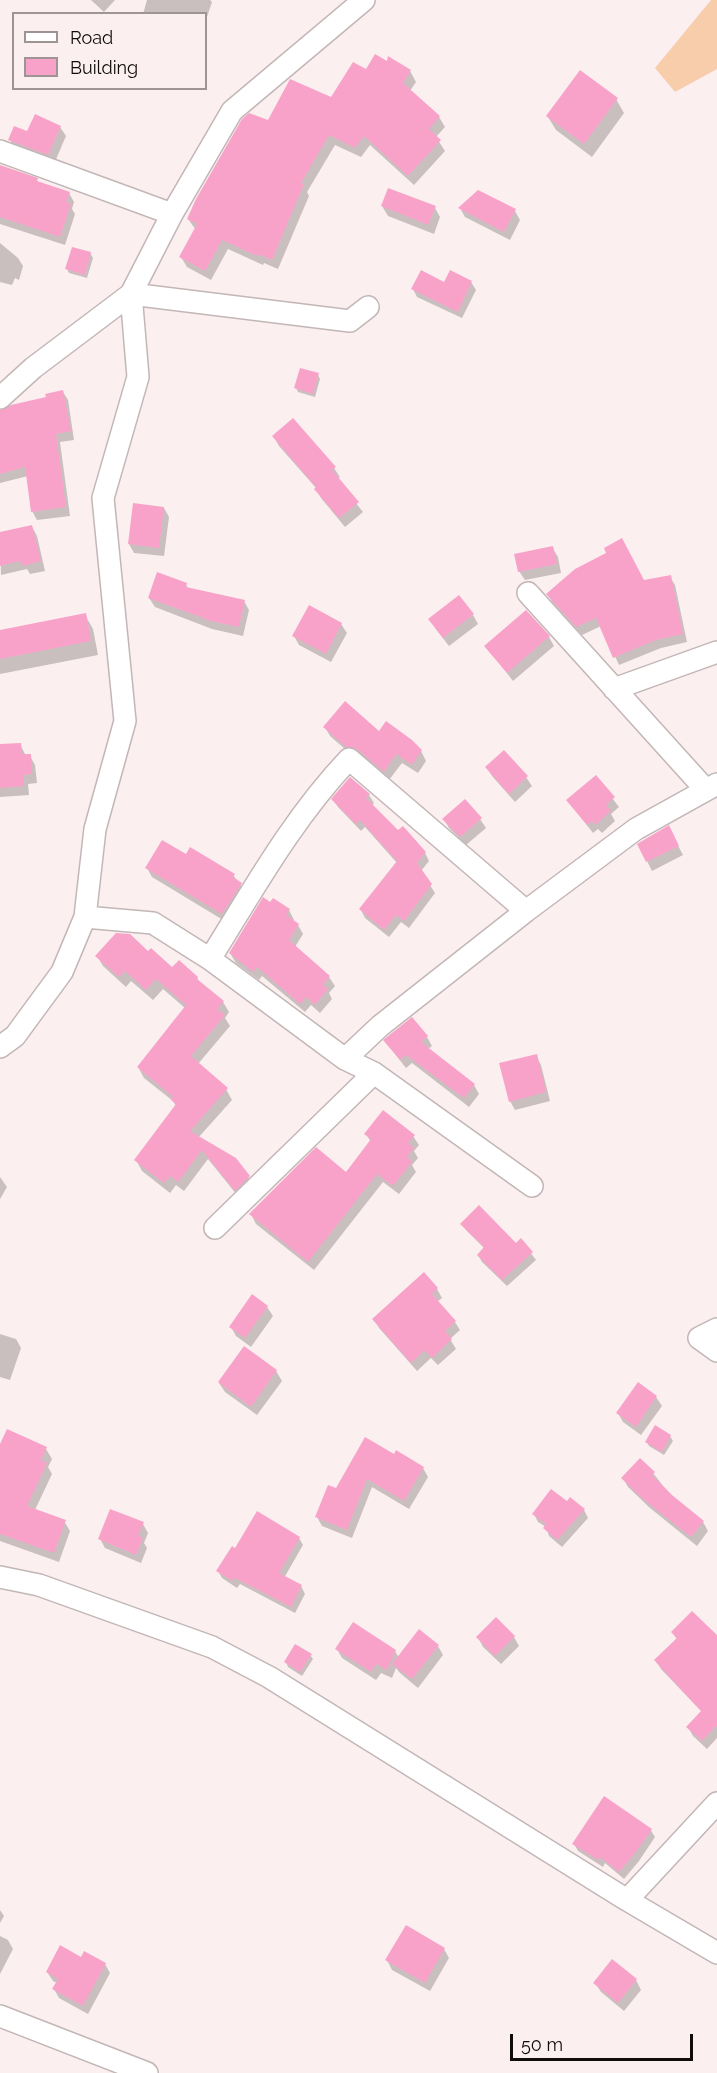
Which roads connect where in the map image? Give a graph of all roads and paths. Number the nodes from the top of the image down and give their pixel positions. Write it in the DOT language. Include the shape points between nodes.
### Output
graph roads {
  1 [pos="364,0"];
  2 [pos="0,152"];
  3 [pos="172,214"];
  4 [pos="131,294"];
  5 [pos="368,307"];
  6 [pos="0,398"];
  7 [pos="528,593"];
  8 [pos="717,652"];
  9 [pos="614,689"];
  10 [pos="712,787"];
  11 [pos="526,911"];
  12 [pos="85,916"];
  13 [pos="210,959"];
  14 [pos="0,1047"];
  15 [pos="345,1059"];
  16 [pos="374,1073"];
  17 [pos="532,1185"];
  18 [pos="215,1228"];
  19 [pos="717,1329"];
  20 [pos="717,1351"];
  21 [pos="0,1577"];
  22 [pos="717,1803"];
  23 [pos="627,1900"];
  24 [pos="717,1953"];
  25 [pos="0,2016"];
  26 [pos="147,2073"];
  1 -- 3 [label="street" via="232,111"];
  2 -- 3 [label="street"];
  3 -- 4 [label="street"];
  4 -- 5 [label="street" via="350,321"];
  4 -- 6 [label="street"];
  4 -- 12 [label="street" via="138,377 103,498 125,721 95,829"];
  7 -- 9 [label="street"];
  8 -- 9 [label="street"];
  9 -- 10 [label="street"];
  10 -- 11 [label="street" via="636,829"];
  11 -- 13 [label="street" via="349,759 324,784 287,835"];
  11 -- 15 [label="street" via="380,1026"];
  12 -- 13 [label="street" via="153,923"];
  12 -- 14 [label="street" via="62,972 15,1036"];
  13 -- 15 [label="street"];
  15 -- 16 [label="street"];
  16 -- 17 [label="street"];
  16 -- 18 [label="street"];
  19 -- 20 [label="street" via="699,1338"];
  21 -- 23 [label="street" via="39,1585 212,1647 269,1677"];
  22 -- 23 [label="street"];
  23 -- 24 [label="street"];
  25 -- 26 [label="street"];
}
